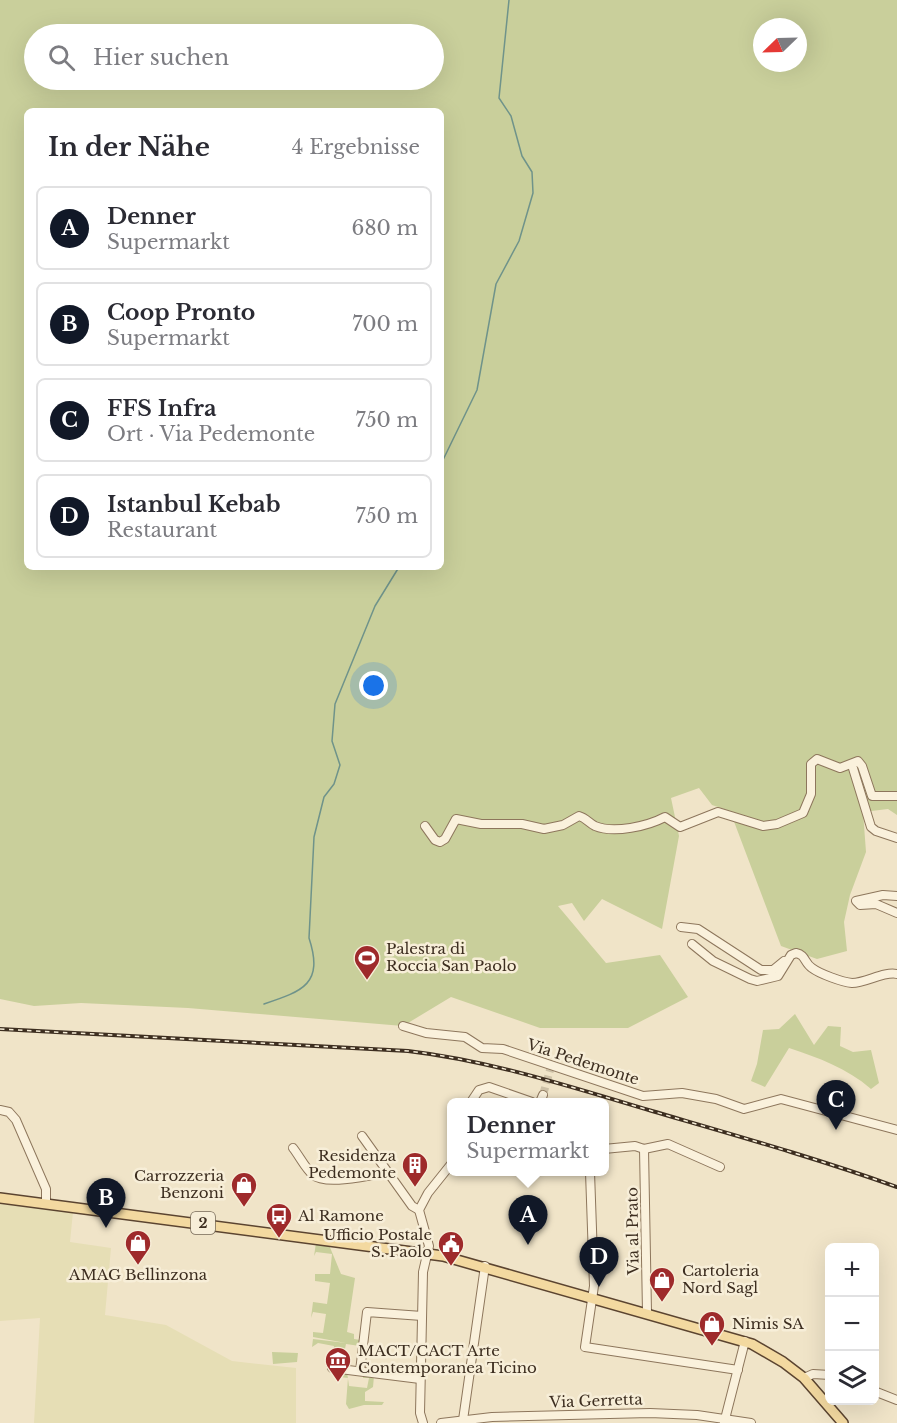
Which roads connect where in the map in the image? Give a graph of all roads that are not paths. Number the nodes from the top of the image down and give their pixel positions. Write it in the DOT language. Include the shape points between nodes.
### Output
graph roads {
  1 [pos="852,765"];
  2 [pos="897,796"];
  3 [pos="425,826"];
  4 [pos="897,838"];
  5 [pos="897,896"];
  6 [pos="897,913"];
  7 [pos="681,927"];
  8 [pos="692,944"];
  9 [pos="793,953"];
  10 [pos="897,974"];
  11 [pos="403,1026"];
  12 [pos="474,1098"];
  13 [pos="521,1098"];
  14 [pos="0,1110"];
  15 [pos="897,1130"];
  16 [pos="362,1136"];
  17 [pos="293,1148"];
  18 [pos="609,1149"];
  19 [pos="644,1149"];
  20 [pos="720,1167"];
  21 [pos="447,1169"];
  22 [pos="388,1172"];
  23 [pos="590,1176"];
  24 [pos="0,1198"];
  25 [pos="46,1204"];
  26 [pos="419,1210"];
  27 [pos="427,1253"];
  28 [pos="485,1266"];
  29 [pos="592,1297"];
  30 [pos="647,1312"];
  31 [pos="422,1316"];
  32 [pos="745,1341"];
  33 [pos="332,1368"];
  34 [pos="738,1370"];
  35 [pos="360,1371"];
  36 [pos="825,1375"];
  37 [pos="804,1378"];
  38 [pos="420,1379"];
  39 [pos="879,1393"];
  40 [pos="897,1400"];
  41 [pos="463,1420"];
  42 [pos="723,1422"];
  43 [pos="423,1423"];
  44 [pos="441,1423"];
  45 [pos="751,1423"];
  46 [pos="843,1423"];
  1 -- 2 [label="street" via="858,761 861,764 872,796"];
  1 -- 3 [label="street" via="840,768 814,760 810,768 811,794 803,813 772,826 759,826 718,812 680,827 666,817 650,825 605,828 579,816 544,829 457,819 440,842"];
  1 -- 4 [label="street" via="871,826"];
  5 -- 6 [label="street" via="856,901"];
  7 -- 9 [label="street" via="698,929 761,970 778,967 787,954"];
  8 -- 9 [label="street" via="713,961 758,981 778,976"];
  9 -- 10 [label="street" via="803,955 812,969 849,982"];
  11 -- 15 [label="street, Via Pedemonte" via="465,1037 482,1048 503,1049 643,1096 682,1093 744,1109 781,1099"];
  12 -- 13 [label="street" via="479,1090 489,1087"];
  14 -- 25 [label="street" via="9,1112 16,1120 45,1190"];
  16 -- 22 [label="street"];
  17 -- 22 [label="street" via="313,1175 321,1179"];
  18 -- 19 [label="street"];
  19 -- 20 [label="street" via="668,1144"];
  19 -- 30 [label="street, Via al Prato"];
  21 -- 26 [label="street"];
  22 -- 26 [label="street"];
  23 -- 29 [label="street"];
  24 -- 25 [label="main road, 2"];
  25 -- 27 [label="main road, 2"];
  26 -- 27 [label="street"];
  27 -- 28 [label="main road, 2"];
  27 -- 31 [label="street"];
  28 -- 29 [label="main road, 2"];
  28 -- 41 [label="street"];
  29 -- 30 [label="main road, 2"];
  29 -- 34 [label="street" via="585,1347"];
  30 -- 32 [label="main road, 2"];
  31 -- 35 [label="street" via="367,1312"];
  31 -- 38 [label="street"];
  32 -- 34 [label="street"];
  32 -- 37 [label="main road, 2"];
  33 -- 35 [label="street"];
  34 -- 42 [label="street"];
  35 -- 38 [label="street"];
  36 -- 37 [label="street"];
  37 -- 46 [label="main road, 2"];
  38 -- 43 [label="street"];
  39 -- 40 [label="street"];
  41 -- 42 [label="street, Via Gerretta" via="650,1413 697,1415"];
  41 -- 44 [label="street, Via Gerretta"];
  42 -- 45 [label="street, Via Gerretta"];
}
